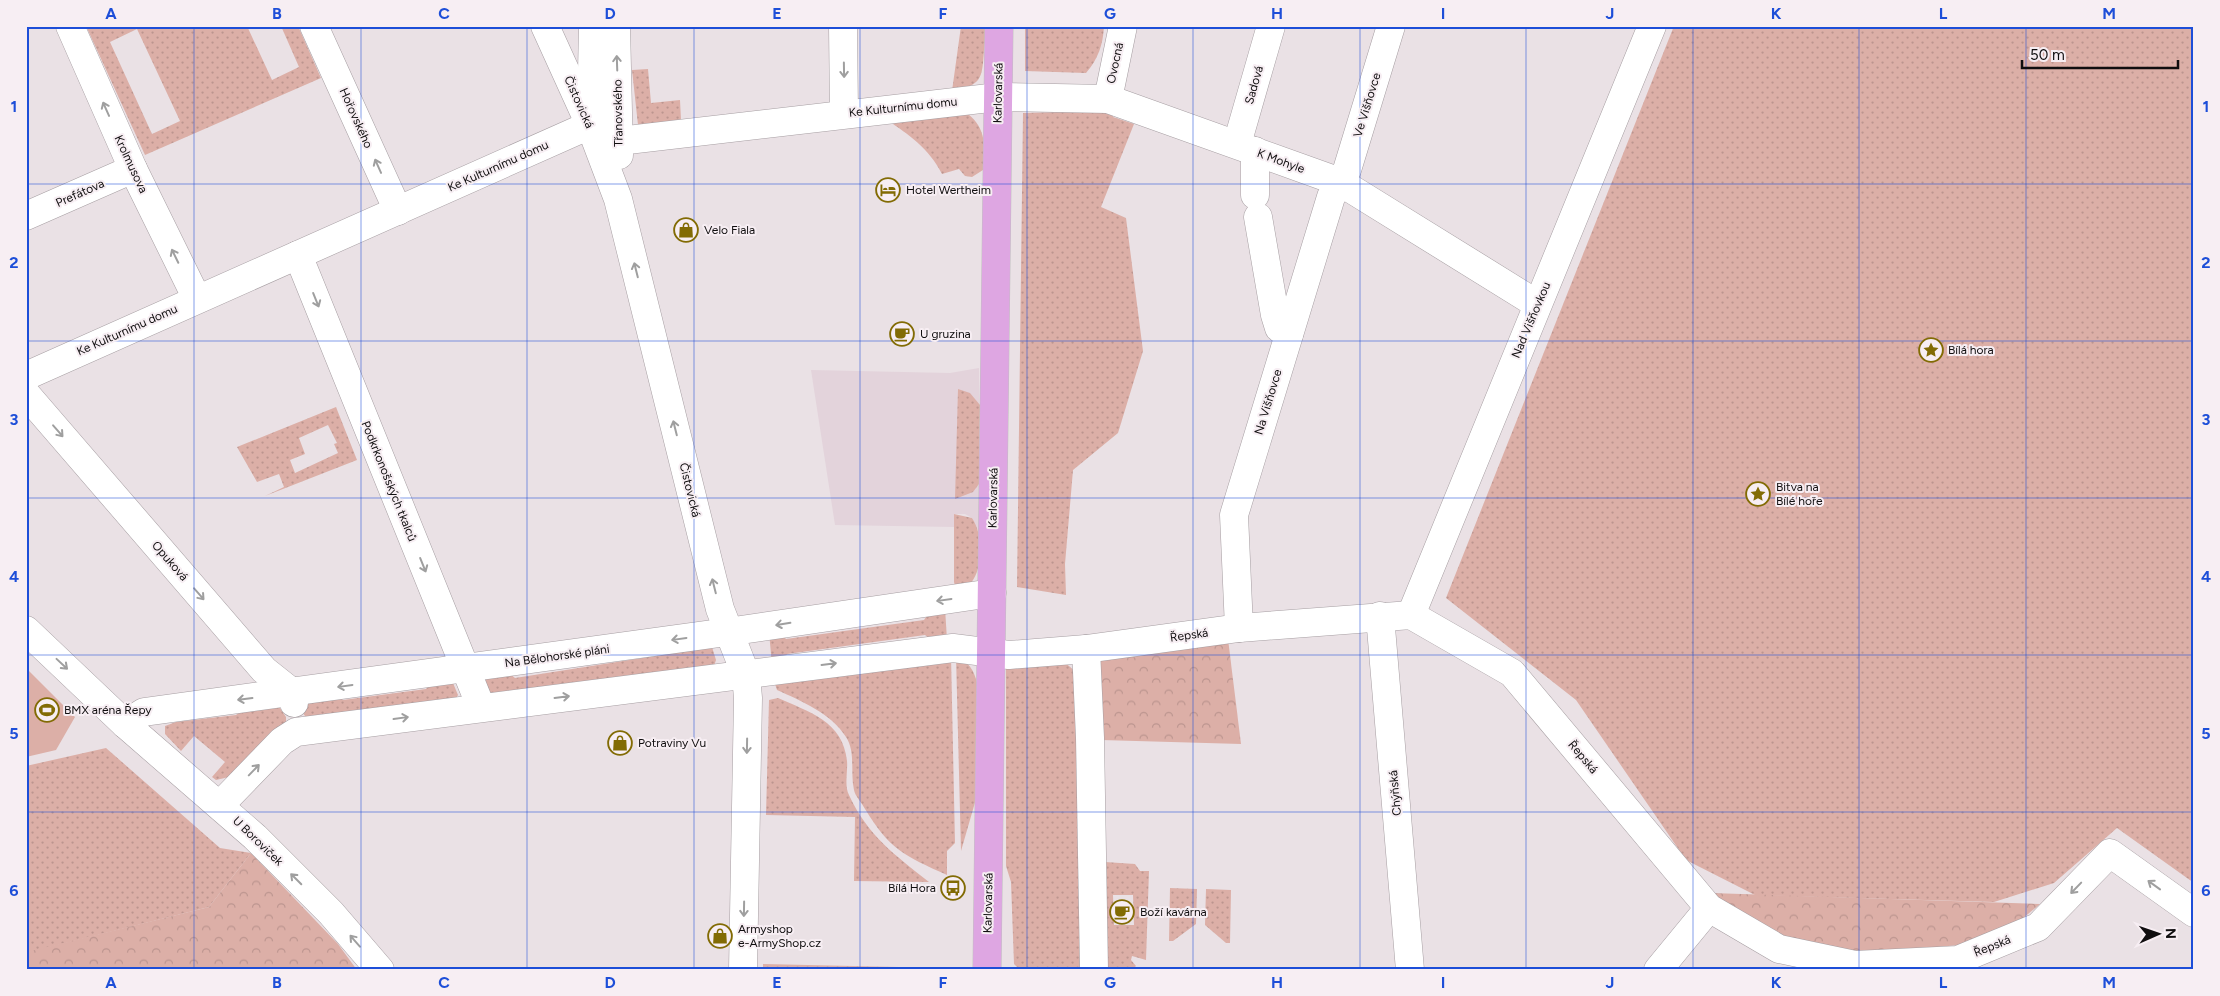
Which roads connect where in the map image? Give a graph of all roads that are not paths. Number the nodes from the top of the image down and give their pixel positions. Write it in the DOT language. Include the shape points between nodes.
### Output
graph roads {
  1 [pos="70,26"];
  2 [pos="314,26"];
  3 [pos="545,26"];
  4 [pos="593,26"];
  5 [pos="616,26"];
  6 [pos="843,26"];
  7 [pos="999,26"];
  8 [pos="1123,26"];
  9 [pos="1271,26"];
  10 [pos="1390,26"];
  11 [pos="1652,26"];
  12 [pos="998,96"];
  13 [pos="1108,99"];
  14 [pos="844,113"];
  15 [pos="590,125"];
  16 [pos="619,140"];
  17 [pos="1246,148"];
  18 [pos="133,170"];
  19 [pos="1340,182"];
  20 [pos="618,200"];
  21 [pos="398,210"];
  22 [pos="26,216"];
  23 [pos="298,255"];
  24 [pos="197,299"];
  25 [pos="1537,304"];
  26 [pos="1289,334"];
  27 [pos="26,376"];
  28 [pos="26,394"];
  29 [pos="992,593"];
  30 [pos="1411,615"];
  31 [pos="1380,616"];
  32 [pos="1238,628"];
  33 [pos="26,630"];
  34 [pos="727,632"];
  35 [pos="1086,649"];
  36 [pos="991,654"];
  37 [pos="466,669"];
  38 [pos="746,675"];
  39 [pos="293,693"];
  40 [pos="481,707"];
  41 [pos="125,724"];
  42 [pos="296,732"];
  43 [pos="220,805"];
  44 [pos="1709,908"];
  45 [pos="2194,913"];
  46 [pos="1959,965"];
  47 [pos="1855,967"];
  48 [pos="380,970"];
  49 [pos="743,970"];
  50 [pos="987,970"];
  51 [pos="1094,970"];
  52 [pos="1410,970"];
  53 [pos="1658,970"];
  18 -- 1 [label="street, Krolmusova, one-way"];
  21 -- 2 [label="street, Hořovského, one-way"];
  3 -- 15 [label="street, Čistovická"];
  4 -- 15 [label="street, Třanovského"];
  16 -- 5 [label="street, Třanovského, one-way"];
  6 -- 14 [label="street, one-way"];
  7 -- 12 [label="main road, Karlovarská"];
  8 -- 13 [label="street, Ovocná"];
  9 -- 17 [label="street, Sadová"];
  10 -- 19 [label="street, Ve Višňovce" via="1348,170"];
  11 -- 25 [label="street, Nad Višňovkou"];
  12 -- 13 [label="street, K Mohyle"];
  12 -- 14 [label="street, Ke Kulturnímu domu"];
  12 -- 29 [label="main road, Karlovarská"];
  13 -- 17 [label="street, K Mohyle"];
  14 -- 16 [label="street, Ke Kulturnímu domu"];
  15 -- 16 [label="street"];
  15 -- 20 [label="street, Čistovická"];
  15 -- 21 [label="street, Ke Kulturnímu domu"];
  16 -- 20 [label="street, Třanovského"];
  17 -- 19 [label="street, K Mohyle"];
  17 -- 26 [label="street, Sadová" via="1277,322 1279,328"];
  18 -- 22 [label="street, Prefátova"];
  24 -- 18 [label="street, Krolmusova, one-way"];
  19 -- 25 [label="street, K Mohyle"];
  19 -- 26 [label="street, Na Višňovce" via="1331,197"];
  34 -- 20 [label="street, Čistovická, one-way"];
  21 -- 23 [label="street, Ke Kulturnímu domu"];
  23 -- 24 [label="street, Ke Kulturnímu domu"];
  23 -- 37 [label="street, Podkrkonošských tkalců, one-way"];
  24 -- 27 [label="street, Ke Kulturnímu domu"];
  25 -- 30 [label="street, Nad Višňovkou"];
  26 -- 32 [label="street, Na Višňovce" via="1234,516"];
  28 -- 39 [label="street, Opuková, one-way" via="264,670"];
  29 -- 34 [label="street, Na Bělohorské pláni, one-way"];
  29 -- 36 [label="main road, Karlovarská"];
  30 -- 31 [label="street, Řepská"];
  30 -- 44 [label="street, Řepská" via="1512,673"];
  31 -- 32 [label="street, Řepská"];
  31 -- 52 [label="street, Chýňská"];
  32 -- 35 [label="street, Řepská"];
  33 -- 41 [label="street, one-way"];
  34 -- 37 [label="street, Na Bělohorské pláni, one-way"];
  34 -- 38 [label="street, Čistovická"];
  35 -- 36 [label="street, Řepská"];
  35 -- 51 [label="street"];
  38 -- 36 [label="street, one-way" via="953,648"];
  36 -- 50 [label="main road, Karlovarská"];
  37 -- 39 [label="street, Na Bělohorské pláni, one-way"];
  37 -- 40 [label="street, Podkrkonošských tkalců"];
  40 -- 38 [label="street, one-way"];
  38 -- 49 [label="street, Čistovická, one-way"];
  39 -- 41 [label="street, Na Bělohorské pláni, one-way" via="144,712"];
  39 -- 42 [label="street"];
  42 -- 40 [label="street, one-way"];
  41 -- 43 [label="street, U Boroviček"];
  43 -- 42 [label="street, one-way" via="282,741"];
  48 -- 43 [label="street, U Boroviček, one-way" via="331,913"];
  44 -- 47 [label="street, Řepská" via="1779,949"];
  44 -- 53 [label="street"];
  45 -- 46 [label="street, Řepská, one-way" via="2110,853 2038,927"];
  46 -- 47 [label="street, Řepská"];
}
